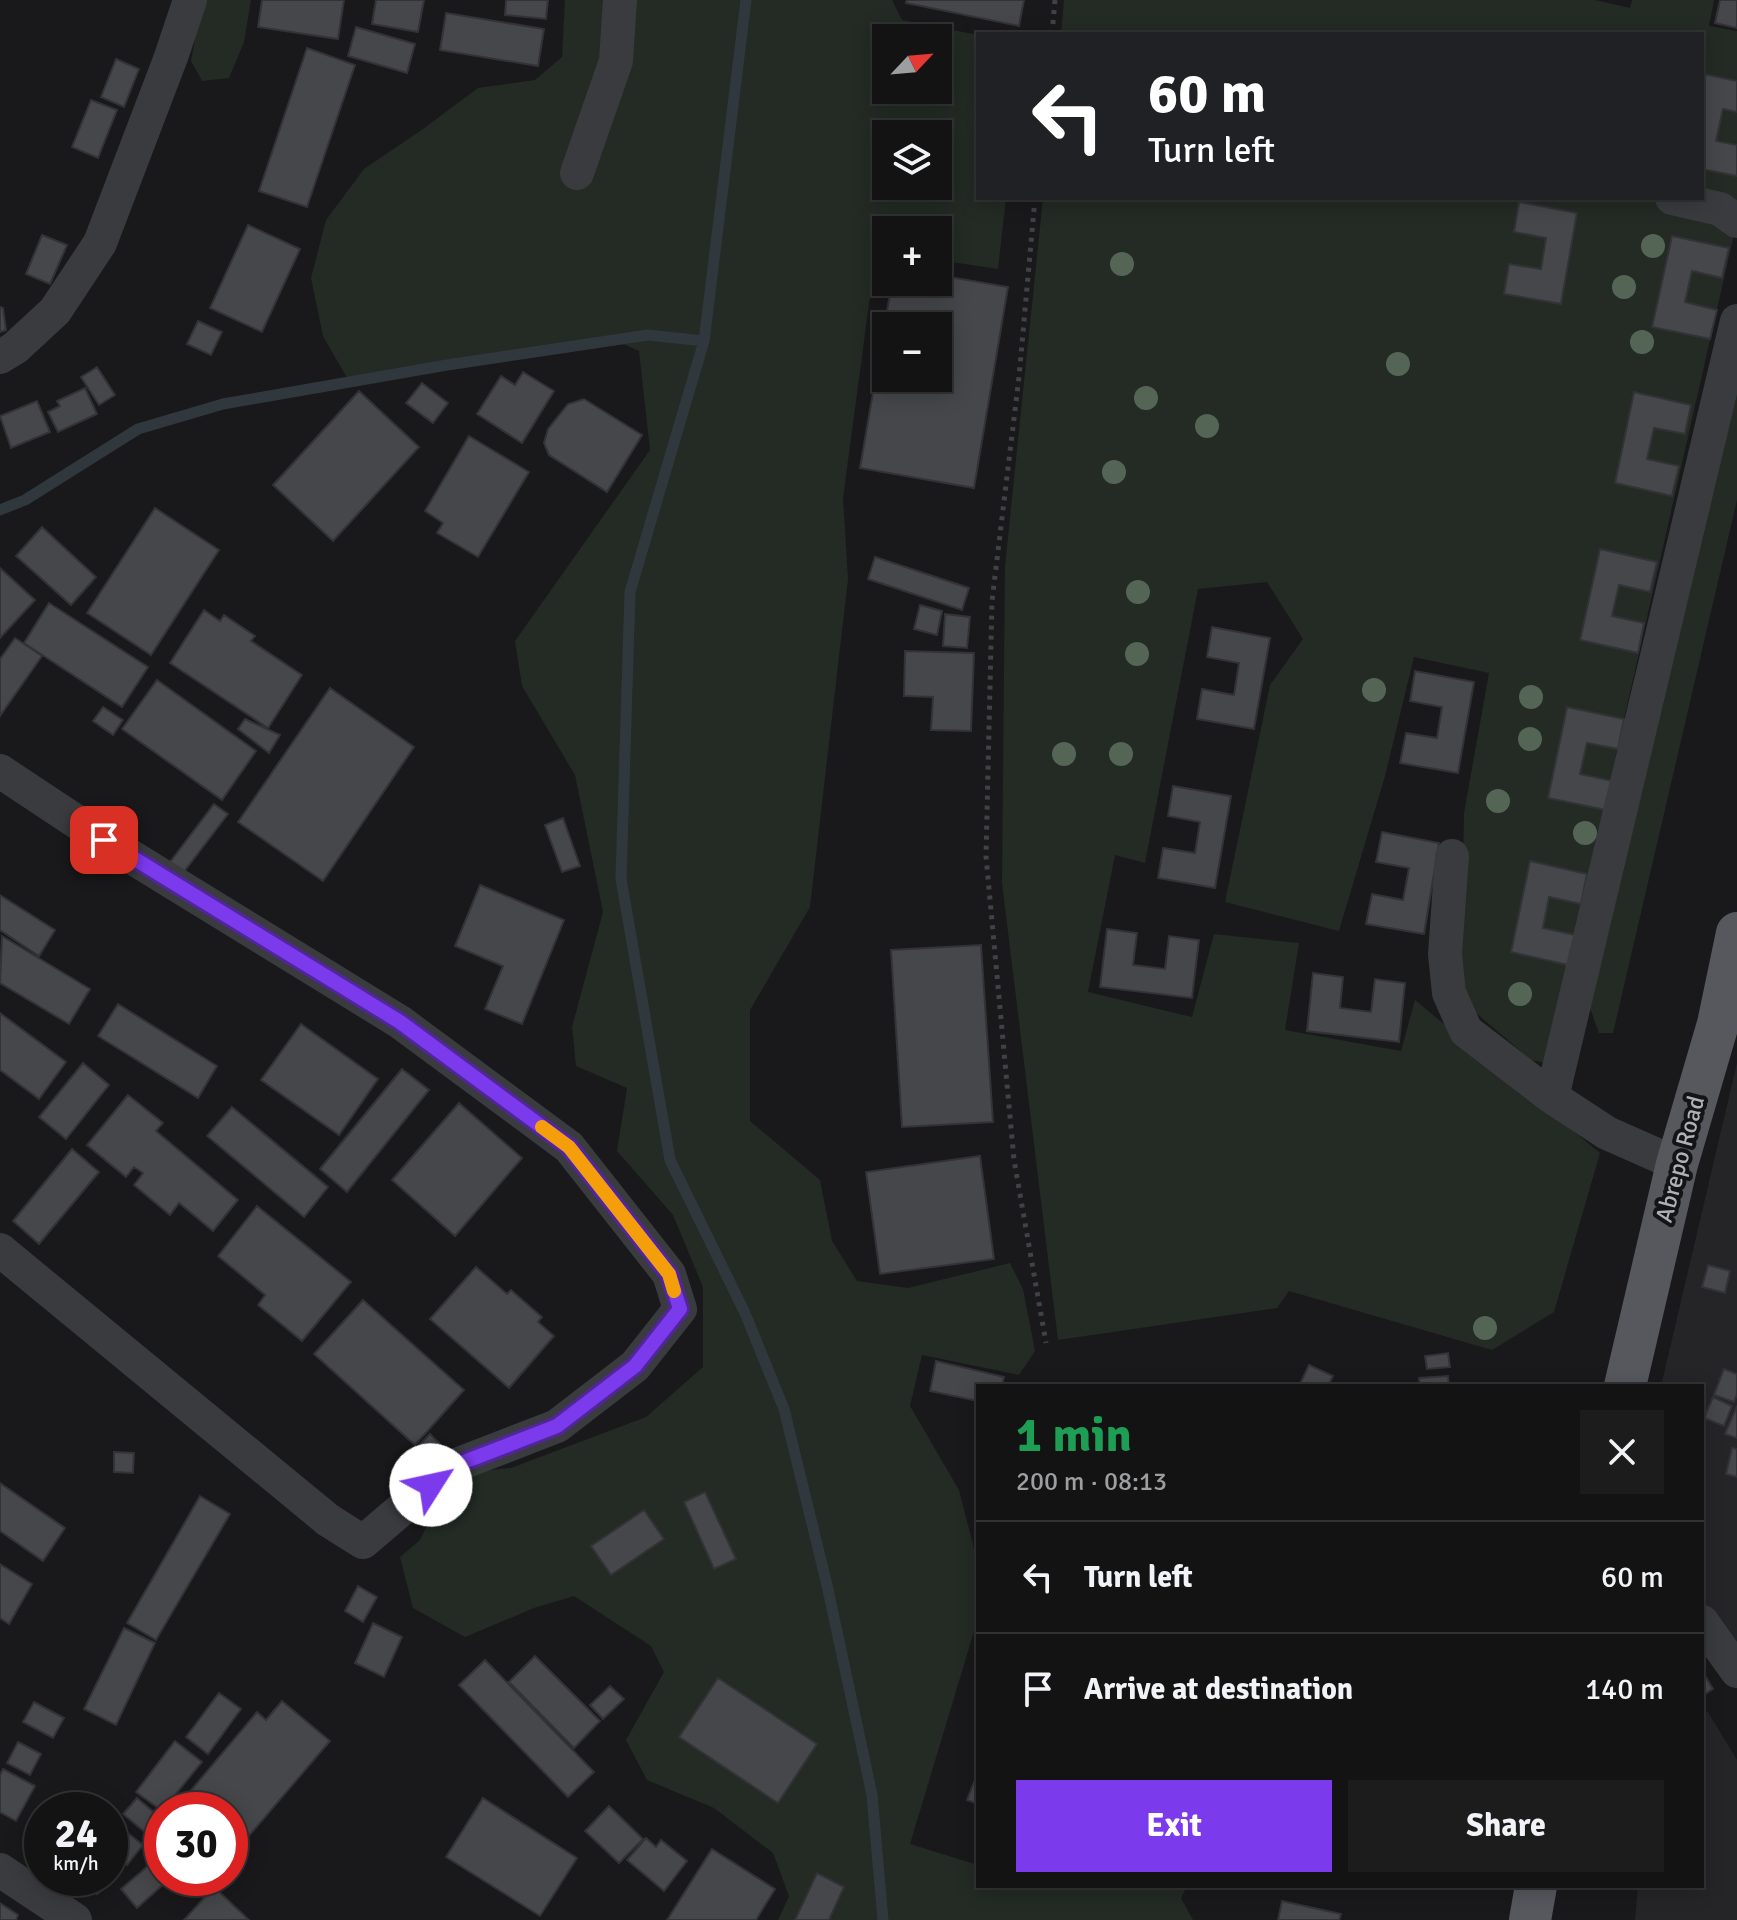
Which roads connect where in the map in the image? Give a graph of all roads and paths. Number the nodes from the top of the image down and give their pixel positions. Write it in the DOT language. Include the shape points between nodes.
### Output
graph roads {
  1 [pos="190,0"];
  2 [pos="620,0"];
  3 [pos="1055,0"];
  4 [pos="1052,32"];
  5 [pos="577,173"];
  6 [pos="1035,200"];
  7 [pos="1681,200"];
  8 [pos="1737,221"];
  9 [pos="1737,321"];
  10 [pos="0,357"];
  11 [pos="0,771"];
  12 [pos="1452,856"];
  13 [pos="1737,933"];
  14 [pos="1552,1097"];
  15 [pos="1677,1164"];
  16 [pos="0,1250"];
  17 [pos="1046,1343"];
  18 [pos="1625,1384"];
  19 [pos="1704,1625"];
  20 [pos="1737,1671"];
  21 [pos="0,1870"];
  22 [pos="1536,1888"];
  23 [pos="70,1918"];
  24 [pos="1530,1920"];
  1 -- 10 [label="street" via="100,243 55,311"];
  2 -- 5 [label="street" via="616,61"];
  3 -- 4 [label="path"];
  6 -- 17 [label="path" via="992,601 986,856 1014,1160"];
  7 -- 8 [label="street" via="1720,209"];
  9 -- 14 [label="street"];
  11 -- 16 [label="street" via="400,1022 569,1147 669,1274 680,1309 635,1366 557,1426 451,1467 363,1542 328,1520"];
  12 -- 14 [label="street" via="1445,954 1449,993 1466,1031"];
  13 -- 15 [label="main road, Abrepo Road" via="1718,1024"];
  14 -- 15 [label="street" via="1607,1133"];
  15 -- 18 [label="main road, Abrepo Road"];
  19 -- 20 [label="street"];
  21 -- 23 [label="street"];
  22 -- 24 [label="main road"];
}
